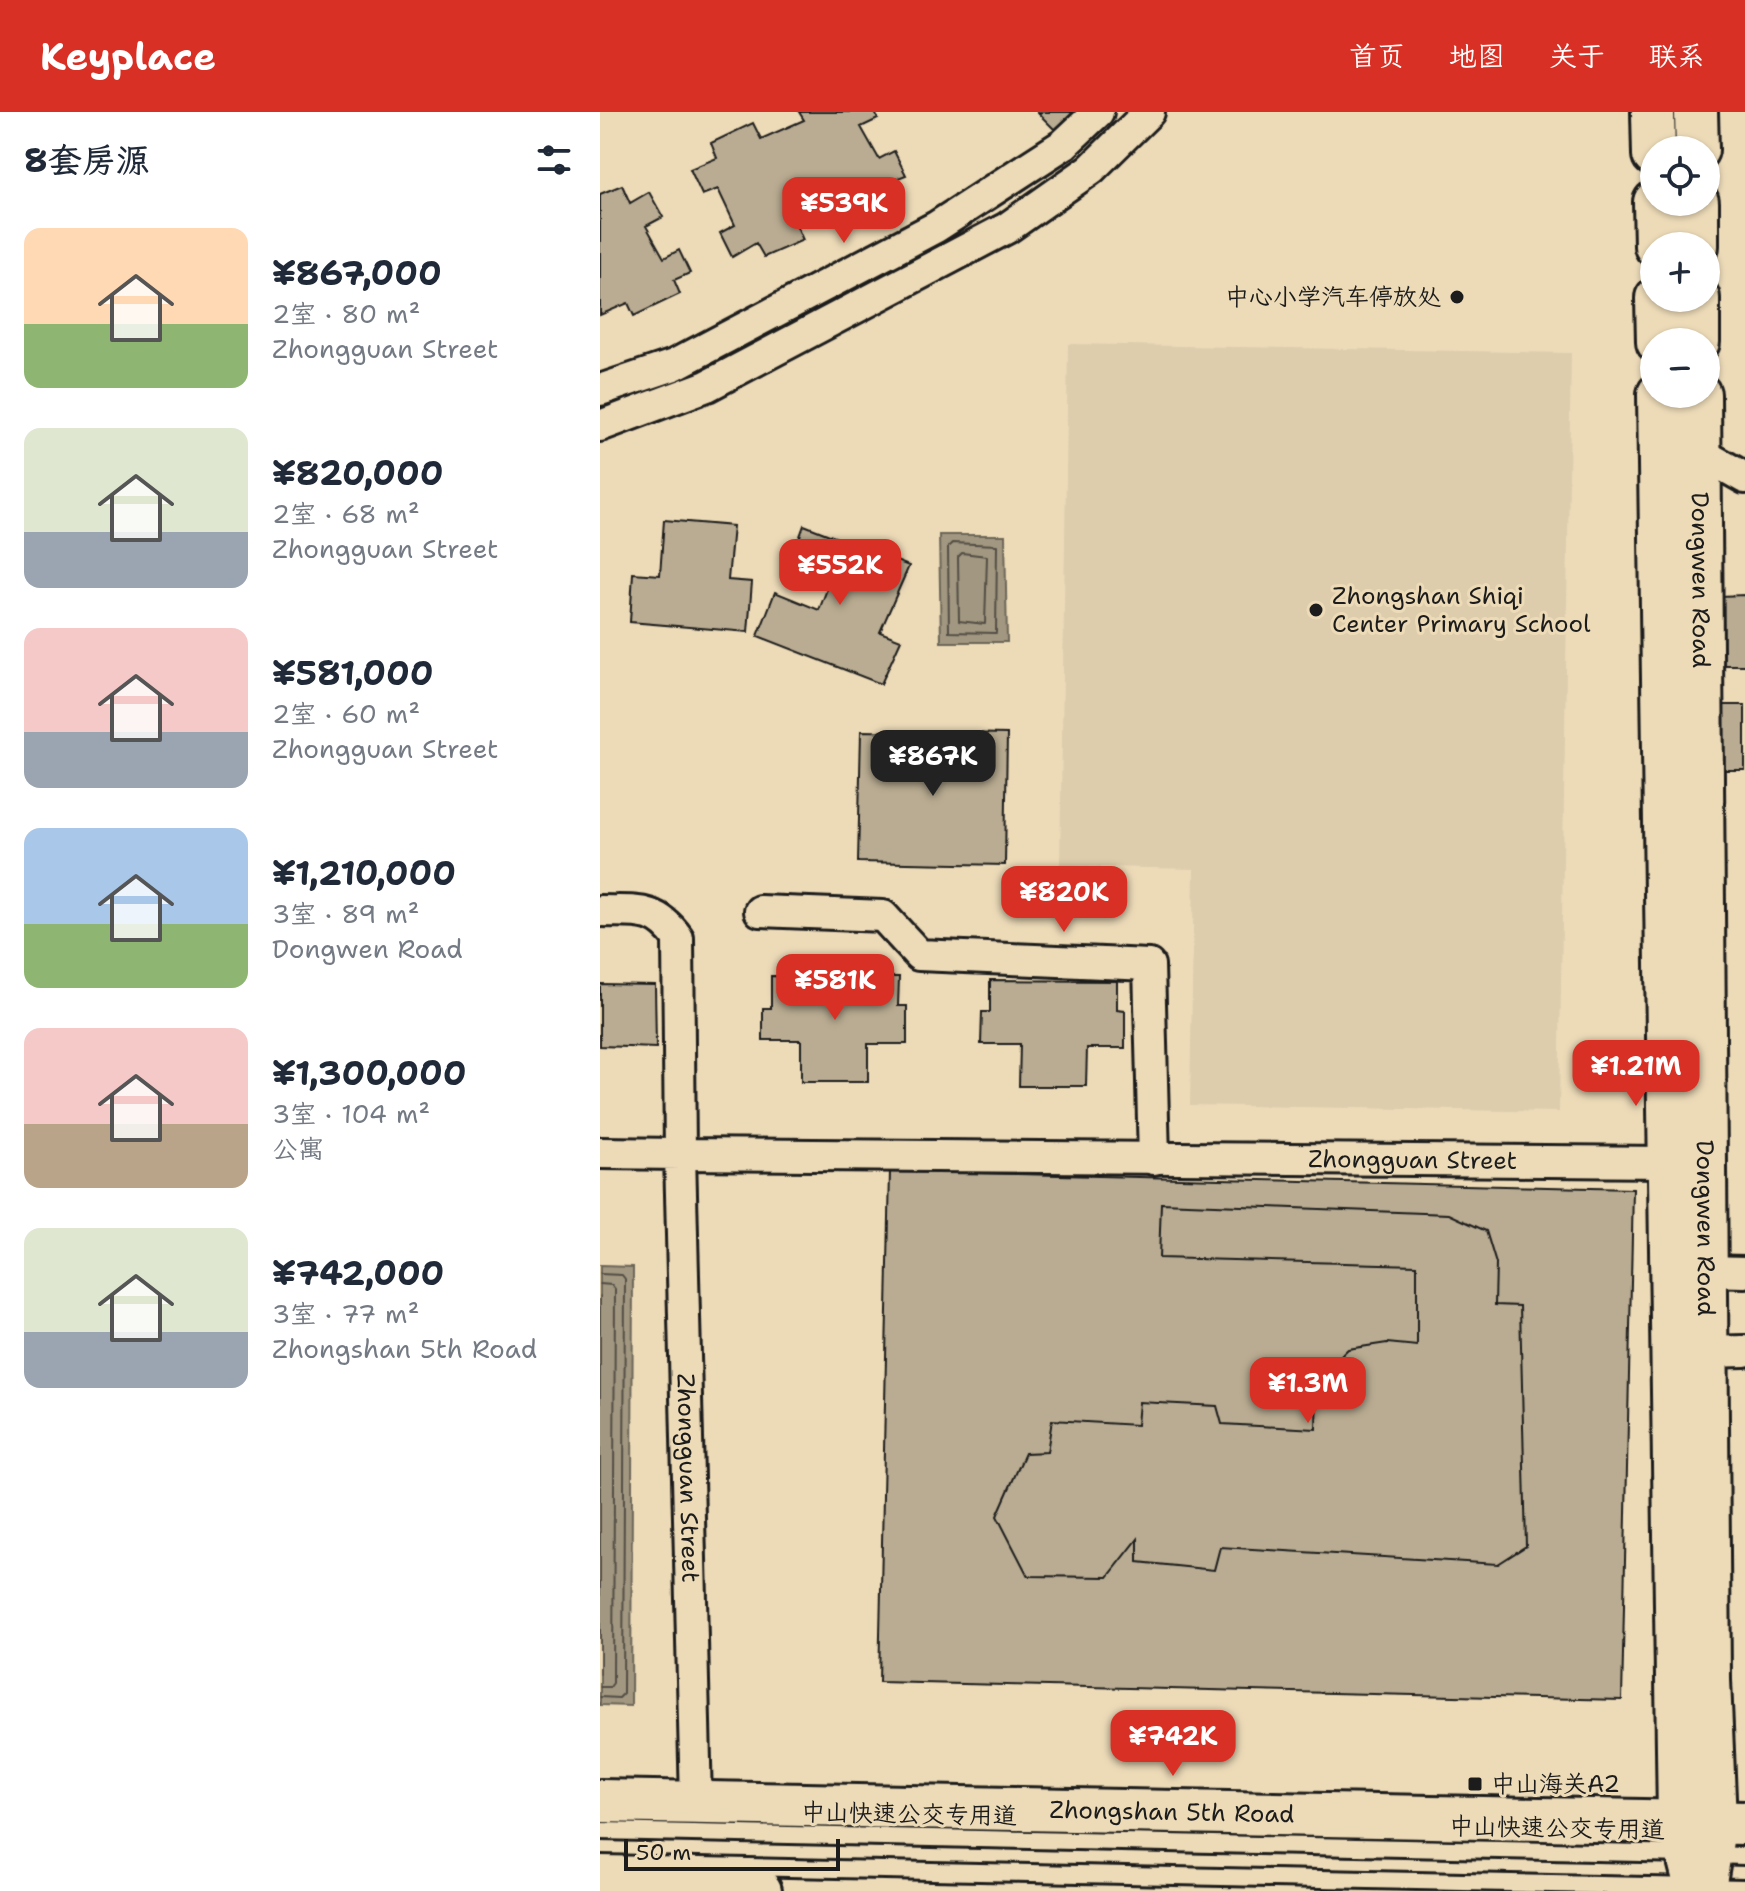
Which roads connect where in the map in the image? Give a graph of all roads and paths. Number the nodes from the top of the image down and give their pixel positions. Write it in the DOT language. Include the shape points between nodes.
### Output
graph roads {
  1 [pos="1098,112"];
  2 [pos="1149,112"];
  3 [pos="1653,112"];
  4 [pos="1696,112"];
  5 [pos="1654,136"];
  6 [pos="1697,136"];
  7 [pos="600,390"];
  8 [pos="1659,408"];
  9 [pos="1699,408"];
  10 [pos="600,426"];
  11 [pos="1699,452"];
  12 [pos="1745,478"];
  13 [pos="600,911"];
  14 [pos="760,911"];
  15 [pos="600,1153"];
  16 [pos="680,1154"];
  17 [pos="1154,1159"];
  18 [pos="1670,1162"];
  19 [pos="1725,1272"];
  20 [pos="1726,1352"];
  21 [pos="600,1801"];
  22 [pos="696,1802"];
  23 [pos="600,1831"];
  24 [pos="1712,1861"];
  25 [pos="600,1864"];
  26 [pos="600,1888"];
  27 [pos="760,1891"];
  1 -- 7 [label="street" via="1064,144 936,227 674,365"];
  2 -- 10 [label="street" via="1091,169 1007,228 707,386"];
  3 -- 5 [label="street"];
  4 -- 6 [label="street"];
  8 -- 18 [label="street, Dongwen Road"];
  9 -- 11 [label="street, Dongwen Road"];
  11 -- 12 [label="street"];
  11 -- 19 [label="street, Dongwen Road"];
  13 -- 16 [label="street, Zhongguan Street" via="646,912 666,921 678,938"];
  14 -- 17 [label="street" via="883,916 919,955 1149,965"];
  15 -- 16 [label="street, Zhongguan Street"];
  16 -- 17 [label="street, Zhongguan Street"];
  16 -- 22 [label="street, Zhongguan Street"];
  17 -- 18 [label="street, Zhongguan Street"];
  18 -- 24 [label="street, Dongwen Road"];
  19 -- 20 [label="street, Dongwen Road"];
  20 -- 24 [label="street, Dongwen Road" via="1709,1680"];
  21 -- 22 [label="street, Zhongshan 5th Road"];
  22 -- 24 [label="street, Zhongshan 5th Road"];
  23 -- 24 [label="lane, 中山快速公交专用道"];
  24 -- 25 [label="lane"];
  26 -- 27 [label="street"];
}
